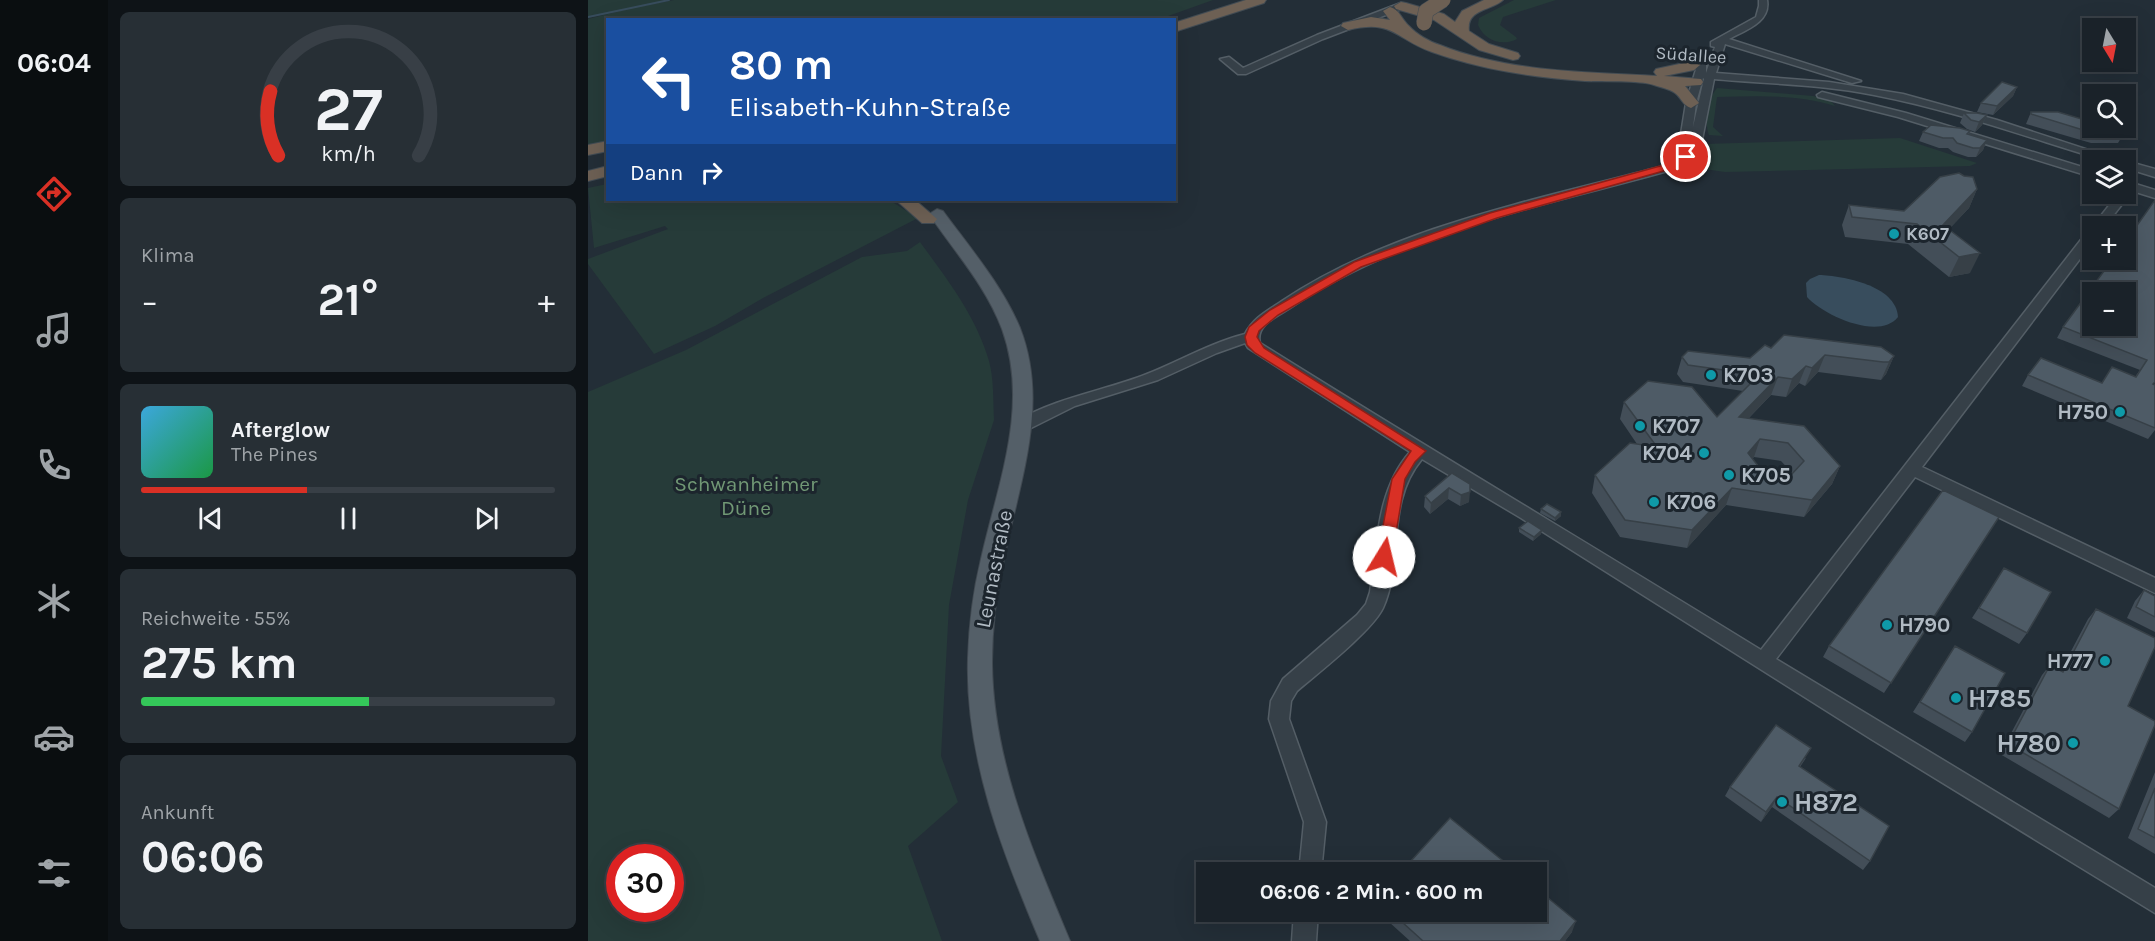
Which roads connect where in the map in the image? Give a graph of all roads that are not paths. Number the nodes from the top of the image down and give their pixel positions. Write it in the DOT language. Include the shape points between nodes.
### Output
graph roads {
  1 [pos="1240,0"];
  2 [pos="1259,0"];
  3 [pos="1443,0"];
  4 [pos="1496,0"];
  5 [pos="1762,0"];
  6 [pos="1396,8"];
  7 [pos="1428,19"];
  8 [pos="1176,21"];
  9 [pos="1348,26"];
  10 [pos="1176,27"];
  11 [pos="1462,31"];
  12 [pos="1408,33"];
  13 [pos="1722,40"];
  14 [pos="1710,57"];
  15 [pos="1225,59"];
  16 [pos="1553,72"];
  17 [pos="1654,76"];
  18 [pos="1703,79"];
  19 [pos="1781,85"];
  20 [pos="1848,87"];
  21 [pos="1844,99"];
  22 [pos="1690,103"];
  23 [pos="1923,103"];
  24 [pos="1944,109"];
  25 [pos="1929,123"];
  26 [pos="606,146"];
  27 [pos="588,150"];
  28 [pos="2082,151"];
  29 [pos="606,165"];
  30 [pos="588,169"];
  31 [pos="2082,171"];
  32 [pos="2149,171"];
  33 [pos="606,173"];
  34 [pos="588,177"];
  35 [pos="2136,181"];
  36 [pos="1611,182"];
  37 [pos="2136,191"];
  38 [pos="2155,194"];
  39 [pos="907,201"];
  40 [pos="921,201"];
  41 [pos="933,217"];
  42 [pos="2082,248"];
  43 [pos="1251,337"];
  44 [pos="1024,396"];
  45 [pos="1067,402"];
  46 [pos="1023,425"];
  47 [pos="1420,451"];
  48 [pos="1912,469"];
  49 [pos="2155,586"];
  50 [pos="1764,661"];
  51 [pos="1311,862"];
  52 [pos="2155,901"];
  53 [pos="1305,922"];
  54 [pos="1055,941"];
  55 [pos="1304,941"];
  1 -- 8 [label="highway"];
  2 -- 10 [label="highway"];
  3 -- 7 [label="highway, bridge" via="1426,11"];
  4 -- 11 [label="highway" via="1464,16"];
  5 -- 13 [label="street" via="1760,18"];
  6 -- 7 [label="highway"];
  6 -- 9 [label="street"];
  6 -- 12 [label="highway"];
  7 -- 11 [label="highway, Südallee" via="1445,19"];
  7 -- 16 [label="highway" via="1438,37 1462,50"];
  9 -- 12 [label="highway" via="1383,21"];
  9 -- 15 [label="street" via="1242,72"];
  11 -- 17 [label="highway, Südallee" via="1490,49 1523,59"];
  12 -- 16 [label="highway" via="1456,57"];
  13 -- 14 [label="street"];
  13 -- 23 [label="street, Südallee"];
  14 -- 17 [label="highway"];
  14 -- 18 [label="street"];
  14 -- 19 [label="street" via="1731,73"];
  16 -- 17 [label="highway, Südallee"];
  17 -- 18 [label="highway, Südallee"];
  17 -- 22 [label="highway" via="1684,92"];
  18 -- 19 [label="street, Südallee"];
  18 -- 22 [label="street"];
  18 -- 36 [label="street" via="1697,141 1690,153 1671,166"];
  19 -- 20 [label="street, Südallee"];
  19 -- 21 [label="street, Südallee"];
  20 -- 21 [label="street"];
  20 -- 23 [label="street, Südallee"];
  21 -- 25 [label="street, Südallee"];
  22 -- 36 [label="street" via="1686,140 1681,150 1668,160"];
  23 -- 24 [label="street, Südallee"];
  24 -- 25 [label="street"];
  24 -- 28 [label="street, Südallee"];
  25 -- 31 [label="street, Südallee" via="1978,142 2005,146"];
  26 -- 27 [label="highway"];
  29 -- 30 [label="highway"];
  32 -- 35 [label="street"];
  33 -- 34 [label="highway"];
  36 -- 43 [label="street" via="1483,219 1346,269 1264,319 1253,329"];
  37 -- 38 [label="street"];
  39 -- 41 [label="highway"];
  40 -- 41 [label="highway"];
  41 -- 44 [label="main road, Leunastraße" via="956,241 990,290 1013,336"];
  42 -- 48 [label="street"];
  43 -- 45 [label="street" via="1213,347 1137,383"];
  43 -- 47 [label="street" via="1260,351"];
  44 -- 45 [label="street" via="1042,402"];
  44 -- 46 [label="main road, Leunastraße"];
  45 -- 46 [label="street"];
  46 -- 54 [label="main road, Leunastraße" via="986,589 981,642 982,697 988,746 1006,820"];
  47 -- 50 [label="street"];
  47 -- 51 [label="street" via="1398,479 1374,607 1290,685 1280,700 1279,719 1315,822"];
  48 -- 49 [label="street"];
  48 -- 50 [label="street"];
  50 -- 52 [label="street"];
  53 -- 55 [label="street"];
}
